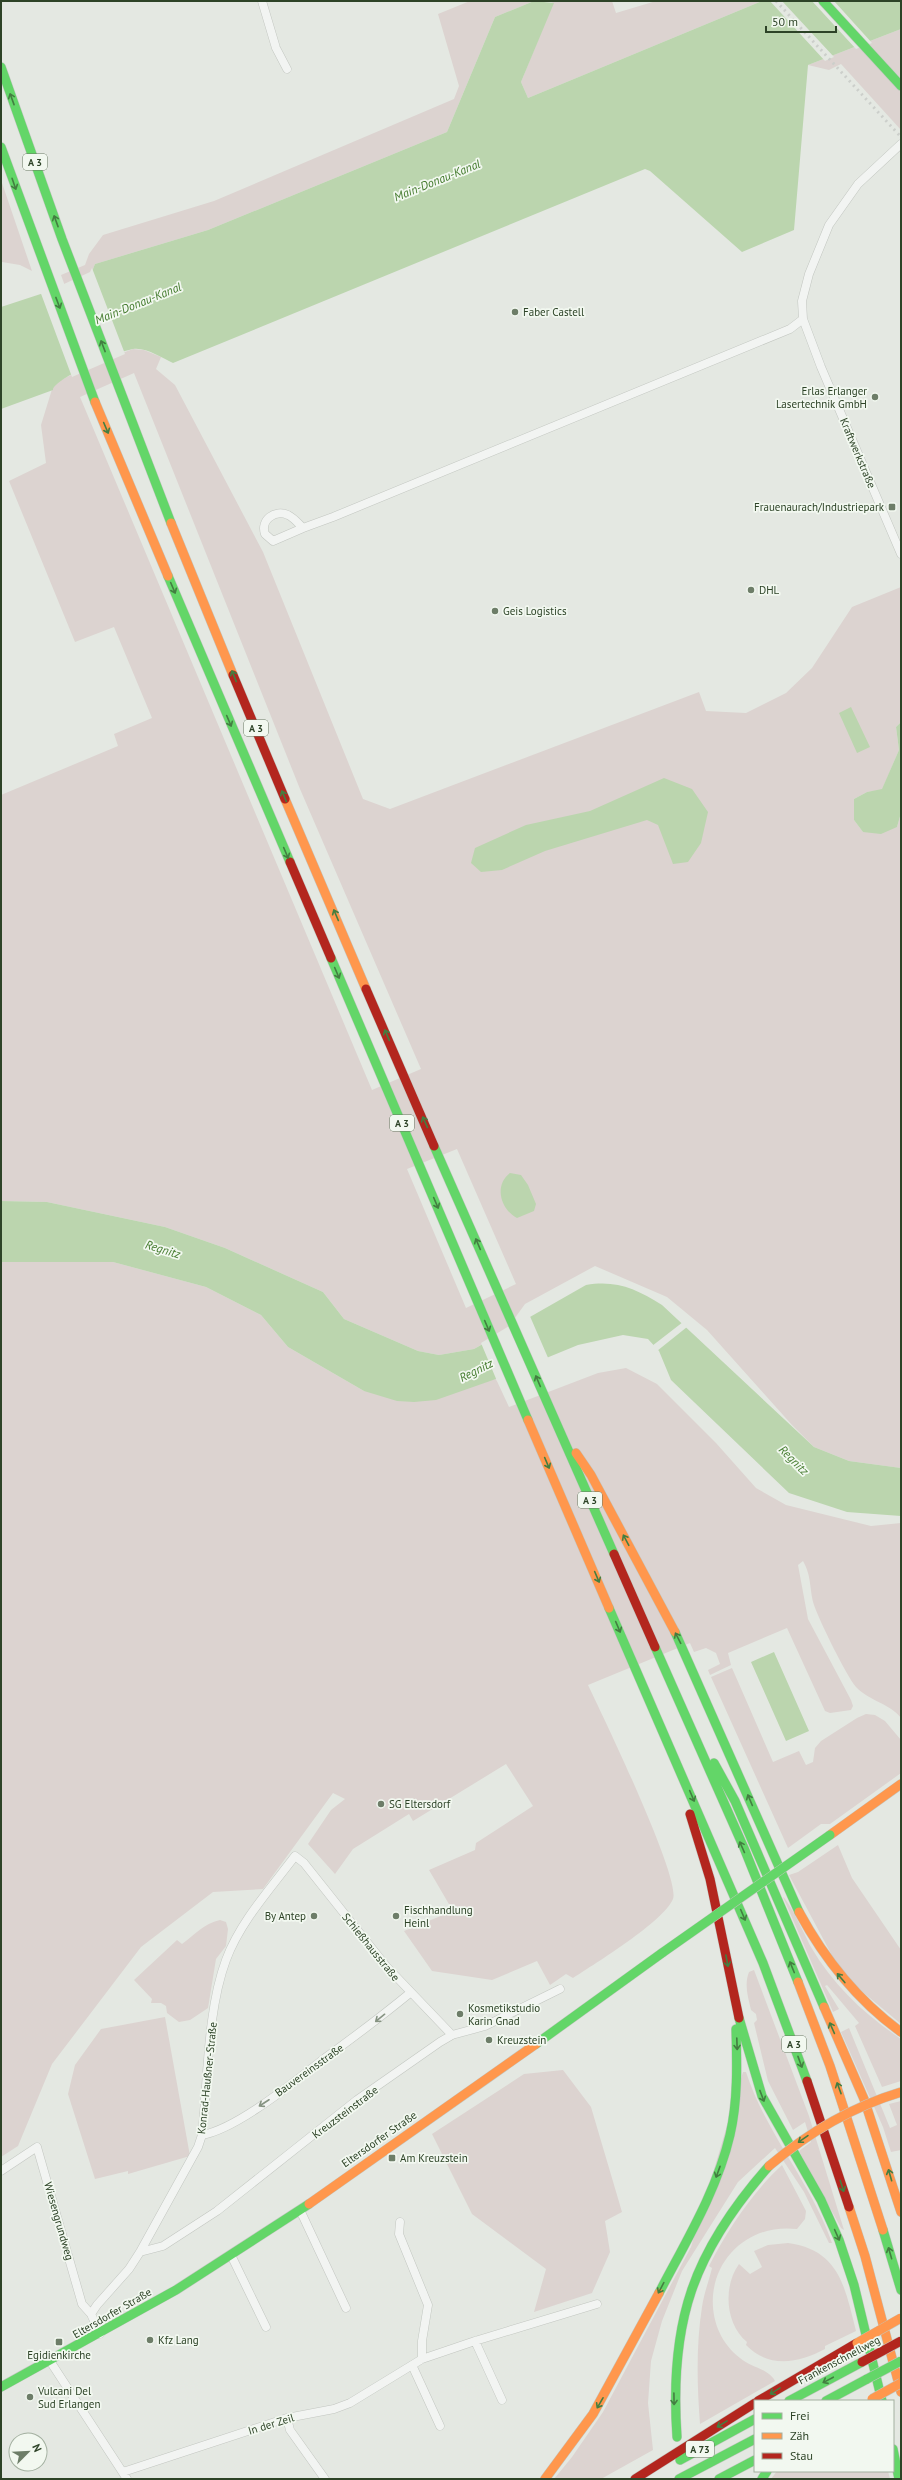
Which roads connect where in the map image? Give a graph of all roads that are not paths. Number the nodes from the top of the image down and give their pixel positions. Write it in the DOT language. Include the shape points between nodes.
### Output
graph roads {
  1 [pos="262,1"];
  2 [pos="823,1"];
  3 [pos="1,66"];
  4 [pos="287,69"];
  5 [pos="901,86"];
  6 [pos="901,144"];
  7 [pos="1,147"];
  8 [pos="803,319"];
  9 [pos="303,528"];
  10 [pos="892,534"];
  11 [pos="901,539"];
  12 [pos="901,554"];
  13 [pos="553,1418"];
  14 [pos="578,1456"];
  15 [pos="629,1580"];
  16 [pos="674,1683"];
  17 [pos="654,1709"];
  18 [pos="901,1784"];
  19 [pos="295,1856"];
  20 [pos="730,1977"];
  21 [pos="560,1989"];
  22 [pos="410,1994"];
  23 [pos="901,2032"];
  24 [pos="452,2035"];
  25 [pos="901,2092"];
  26 [pos="202,2135"];
  27 [pos="1,2171"];
  28 [pos="901,2179"];
  29 [pos="901,2183"];
  30 [pos="300,2210"];
  31 [pos="901,2212"];
  32 [pos="400,2222"];
  33 [pos="140,2252"];
  34 [pos="231,2256"];
  35 [pos="901,2290"];
  36 [pos="597,2304"];
  37 [pos="346,2308"];
  38 [pos="91,2314"];
  39 [pos="901,2318"];
  40 [pos="266,2326"];
  41 [pos="100,2334"];
  42 [pos="475,2341"];
  43 [pos="901,2341"];
  44 [pos="422,2359"];
  45 [pos="50,2361"];
  46 [pos="901,2361"];
  47 [pos="412,2365"];
  48 [pos="901,2383"];
  49 [pos="1,2387"];
  50 [pos="901,2392"];
  51 [pos="502,2400"];
  52 [pos="760,2400"];
  53 [pos="791,2400"];
  54 [pos="828,2400"];
  55 [pos="870,2400"];
  56 [pos="882,2400"];
  57 [pos="754,2404"];
  58 [pos="287,2418"];
  59 [pos="754,2420"];
  60 [pos="440,2426"];
  61 [pos="677,2437"];
  62 [pos="754,2440"];
  63 [pos="894,2454"];
  64 [pos="754,2461"];
  65 [pos="125,2476"];
  66 [pos="325,2479"];
  67 [pos="545,2479"];
  68 [pos="635,2479"];
  69 [pos="644,2479"];
  70 [pos="679,2479"];
  71 [pos="719,2479"];
  72 [pos="899,2479"];
  1 -- 4 [label="street" via="276,48"];
  2 -- 5 [label="main road"];
  13 -- 3 [label="main road, A 3, one-way" via="271,765 69,258"];
  6 -- 8 [label="street, Kraftwerkstraße" via="858,184 829,225 804,290"];
  7 -- 17 [label="main road, A 3, one-way" via="91,392 472,1290"];
  8 -- 9 [label="street" via="790,329 772,337"];
  8 -- 10 [label="street, Kraftwerkstraße"];
  9 -- 9 [label="street" via="273,541 265,534 264,527 269,518 282,513"];
  10 -- 11 [label="street"];
  10 -- 12 [label="street, Kraftwerkstraße"];
  13 -- 14 [label="main road"];
  13 -- 15 [label="main road, A 3"];
  14 -- 15 [label="main road"];
  23 -- 14 [label="main road, one-way" via="871,2009 850,1988 814,1939 796,1906 695,1673 591,1475"];
  15 -- 16 [label="main road, A 3"];
  31 -- 16 [label="main road, one-way" via="864,2099 735,1801"];
  35 -- 16 [label="main road, A 3, one-way" via="846,2110 815,2023"];
  17 -- 20 [label="main road, one-way" via="711,1880"];
  17 -- 50 [label="main road, A 3, one-way" via="763,1963 817,2107 865,2256"];
  18 -- 30 [label="main road, Eltersdorfer Straße, bridge"];
  19 -- 22 [label="street, Schießhausstraße" via="304,1863"];
  19 -- 26 [label="street, Konrad-Haußner-Straße" via="239,1934 226,1960 215,2005"];
  20 -- 56 [label="main road, one-way" via="764,2103 814,2187 842,2245"];
  20 -- 67 [label="main road, one-way" via="737,2046 736,2084 726,2148 719,2170 702,2210 608,2389 580,2435"];
  21 -- 24 [label="street, Kreuzsteinstraße" via="485,2026"];
  22 -- 24 [label="street, Schießhausstraße"];
  22 -- 26 [label="street, Bauvereinsstraße, one-way" via="263,2104 215,2133"];
  24 -- 33 [label="street, Kreuzsteinstraße" via="357,2100 217,2211 163,2246"];
  25 -- 61 [label="main road, one-way, bridge" via="836,2118 801,2140 769,2166 733,2207 718,2229 694,2278 682,2316 675,2356 674,2410"];
  26 -- 33 [label="street, Konrad-Haußner-Straße" via="198,2147"];
  27 -- 38 [label="street, Wiesengrundweg" via="37,2147 82,2304"];
  28 -- 29 [label="main road"];
  30 -- 34 [label="main road, Eltersdorfer Straße"];
  30 -- 37 [label="street"];
  32 -- 44 [label="street" via="399,2234 428,2305"];
  33 -- 38 [label="street, Konrad-Haußner-Straße"];
  34 -- 40 [label="street"];
  34 -- 41 [label="main road, Eltersdorfer Straße"];
  36 -- 42 [label="street, In der Zeil"];
  38 -- 41 [label="street, Wiesengrundweg"];
  39 -- 52 [label="main road, one-way, bridge"];
  41 -- 45 [label="main road, Eltersdorfer Straße"];
  42 -- 44 [label="street, In der Zeil"];
  42 -- 51 [label="street"];
  43 -- 53 [label="main road, Frankenschnellweg, one-way, bridge"];
  44 -- 47 [label="street, In der Zeil"];
  45 -- 49 [label="main road, Eltersdorfer Straße"];
  45 -- 65 [label="street"];
  46 -- 54 [label="main road, bridge"];
  47 -- 58 [label="street, In der Zeil" via="350,2403 334,2409"];
  47 -- 60 [label="street"];
  48 -- 55 [label="main road, bridge"];
  57 -- 68 [label="main road, one-way"];
  58 -- 65 [label="street, In der Zeil"];
  58 -- 66 [label="street" via="294,2436"];
  59 -- 69 [label="main road, A 73"];
  62 -- 70 [label="main road, A 73"];
  63 -- 72 [label="main road"];
  64 -- 71 [label="main road"];
}
